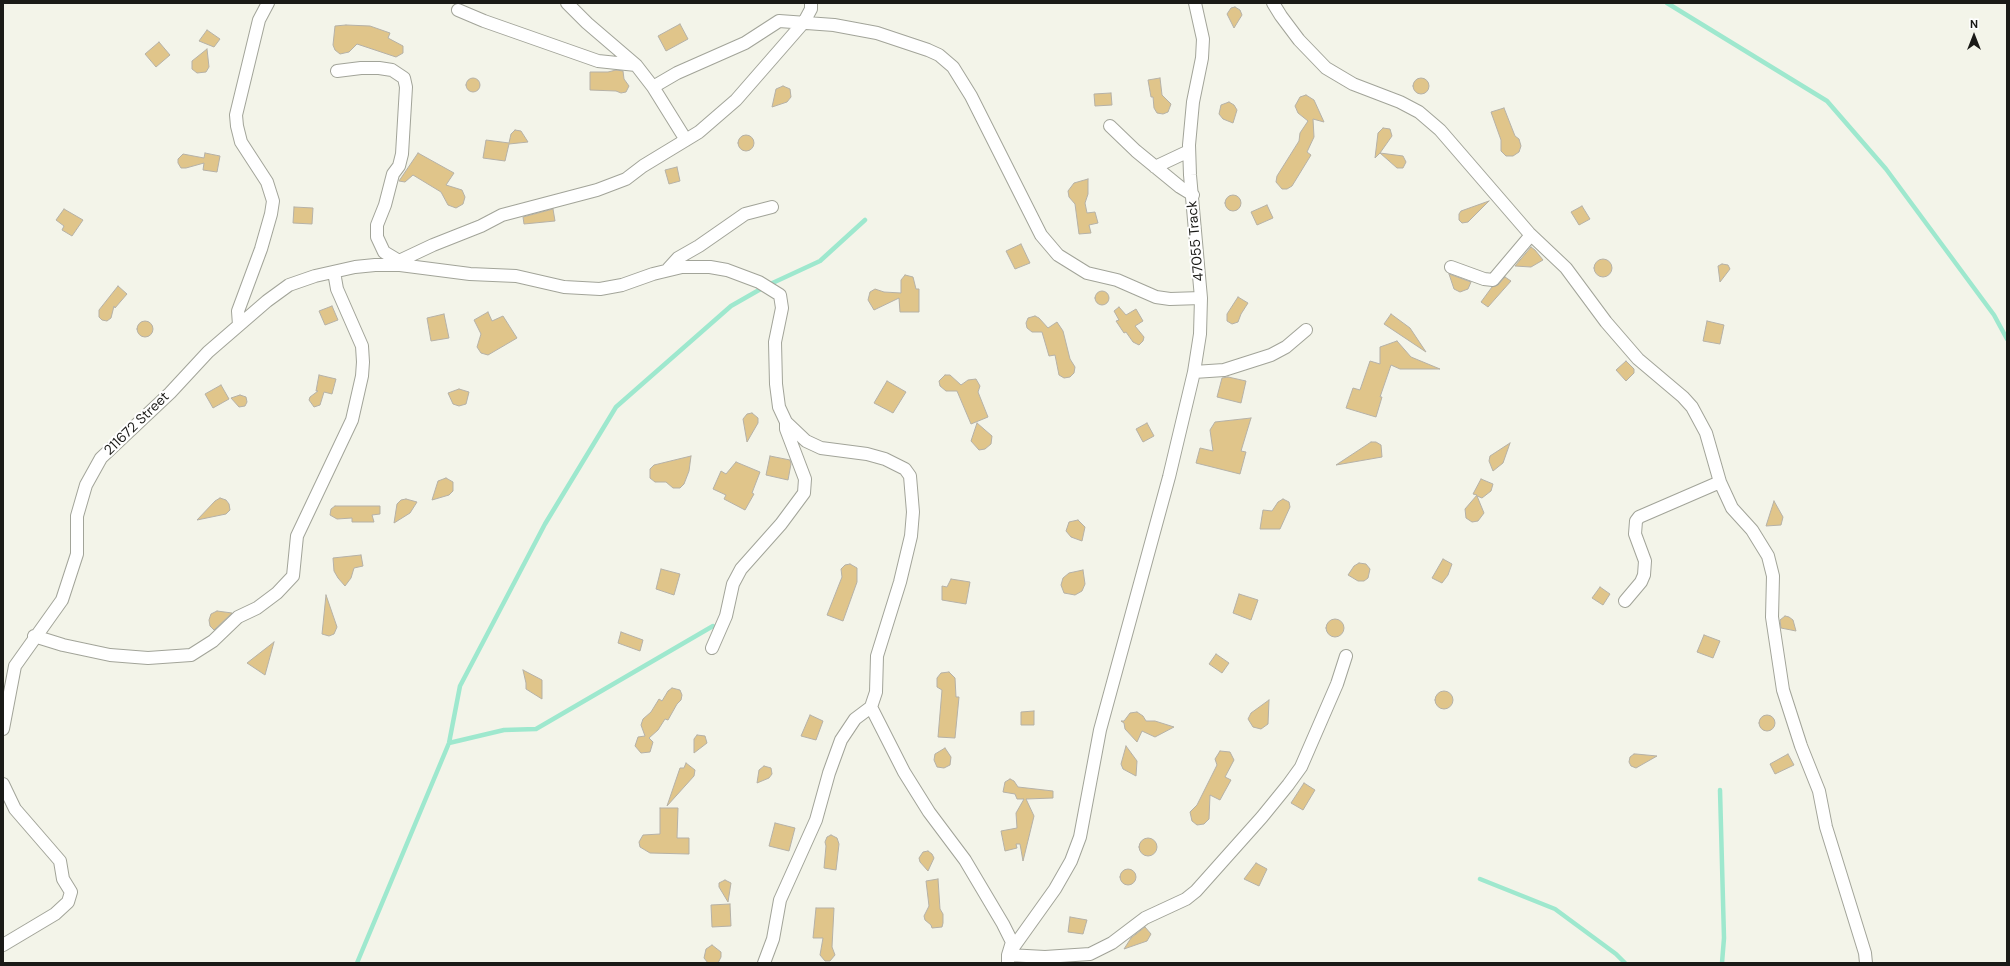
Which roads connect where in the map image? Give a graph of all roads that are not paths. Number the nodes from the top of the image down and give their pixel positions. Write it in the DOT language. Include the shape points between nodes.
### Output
graph roads {
  1 [pos="268,3"];
  2 [pos="567,3"];
  3 [pos="812,3"];
  4 [pos="1195,3"];
  5 [pos="1273,3"];
  6 [pos="458,10"];
  7 [pos="804,22"];
  8 [pos="636,65"];
  9 [pos="337,71"];
  10 [pos="653,87"];
  11 [pos="1110,126"];
  12 [pos="686,140"];
  13 [pos="1189,151"];
  14 [pos="1155,167"];
  15 [pos="1193,195"];
  16 [pos="772,207"];
  17 [pos="1531,235"];
  18 [pos="400,263"];
  19 [pos="1451,267"];
  20 [pos="668,269"];
  21 [pos="334,272"];
  22 [pos="1201,298"];
  23 [pos="239,325"];
  24 [pos="1306,330"];
  25 [pos="1194,372"];
  26 [pos="786,422"];
  27 [pos="1720,482"];
  28 [pos="1626,601"];
  29 [pos="34,636"];
  30 [pos="712,648"];
  31 [pos="1346,656"];
  32 [pos="15,666"];
  33 [pos="3,679"];
  34 [pos="871,707"];
  35 [pos="3,729"];
  36 [pos="3,784"];
  37 [pos="3,945"];
  38 [pos="1008,959"];
  39 [pos="764,963"];
  40 [pos="1866,963"];
  1 -- 23 [label="street" via="259,20 236,115 241,142 267,182 273,201 261,249 238,312"];
  2 -- 8 [label="street"];
  3 -- 7 [label="street"];
  4 -- 13 [label="street, 47055 Track" via="1202,39 1202,58 1193,102"];
  5 -- 17 [label="street" via="1299,40 1326,68 1353,84 1394,99 1419,112 1440,130"];
  6 -- 8 [label="street" via="586,57"];
  7 -- 10 [label="street" via="778,21 745,43 677,73"];
  7 -- 12 [label="street" via="718,118"];
  7 -- 22 [label="street" via="877,33 939,56 954,67 1041,235 1058,255 1088,273 1117,280 1156,297"];
  8 -- 10 [label="street"];
  9 -- 18 [label="street" via="379,68 392,70 404,78 406,87 402,154 377,225 380,246"];
  10 -- 12 [label="street"];
  11 -- 14 [label="street"];
  12 -- 18 [label="street" via="615,184 514,211 440,241"];
  13 -- 14 [label="street"];
  13 -- 15 [label="street, 47055 Track"];
  14 -- 15 [label="street"];
  15 -- 22 [label="street, 47055 Track"];
  16 -- 20 [label="street" via="745,214 678,258"];
  17 -- 19 [label="street" via="1493,280"];
  17 -- 27 [label="street" via="1566,268 1606,322 1638,359 1692,407 1706,433"];
  18 -- 20 [label="street" via="470,274 516,276 564,287 600,289 622,285"];
  18 -- 21 [label="street, 211672 Street" via="355,267"];
  20 -- 26 [label="street" via="692,266 727,270 759,282 780,295 782,308 775,342 776,384 779,407"];
  21 -- 23 [label="street, 211672 Street" via="289,285"];
  21 -- 29 [label="street" via="337,289 362,346 362,376 352,420 297,536 293,576 277,593 257,608 238,617 213,641 191,655 148,658 110,655"];
  22 -- 25 [label="street, 47055 Track" via="1200,334"];
  23 -- 29 [label="street, 211672 Street" via="208,352 144,419 102,458 86,486 78,516 78,554 62,600"];
  24 -- 25 [label="street" via="1271,356 1224,370"];
  25 -- 38 [label="street, 47055 Track" via="1170,477 1100,730 1080,837 1071,861 1055,889"];
  26 -- 30 [label="street" via="786,429 805,479 804,493 733,584 726,616"];
  26 -- 34 [label="street" via="806,441 821,448 885,459 905,469 910,476 910,536 900,582 877,656 876,692"];
  27 -- 28 [label="street" via="1639,517 1636,521 1635,534 1645,561 1644,575"];
  27 -- 40 [label="street" via="1732,508 1752,530 1768,556 1773,576 1772,617 1784,690 1801,746 1819,791 1826,828"];
  29 -- 32 [label="street, 211672 Street"];
  31 -- 38 [label="street" via="1337,684 1301,767 1196,891 1186,899 1145,918 1112,943 1090,954"];
  32 -- 33 [label="street"];
  32 -- 35 [label="street, 211672 Street"];
  34 -- 38 [label="street" via="904,772 964,860 1003,924 1012,942"];
  34 -- 39 [label="street" via="860,714 841,740 816,820 780,900 773,939"];
  36 -- 37 [label="street" via="15,809 60,861 63,879 71,892 68,902 54,914"];
}
